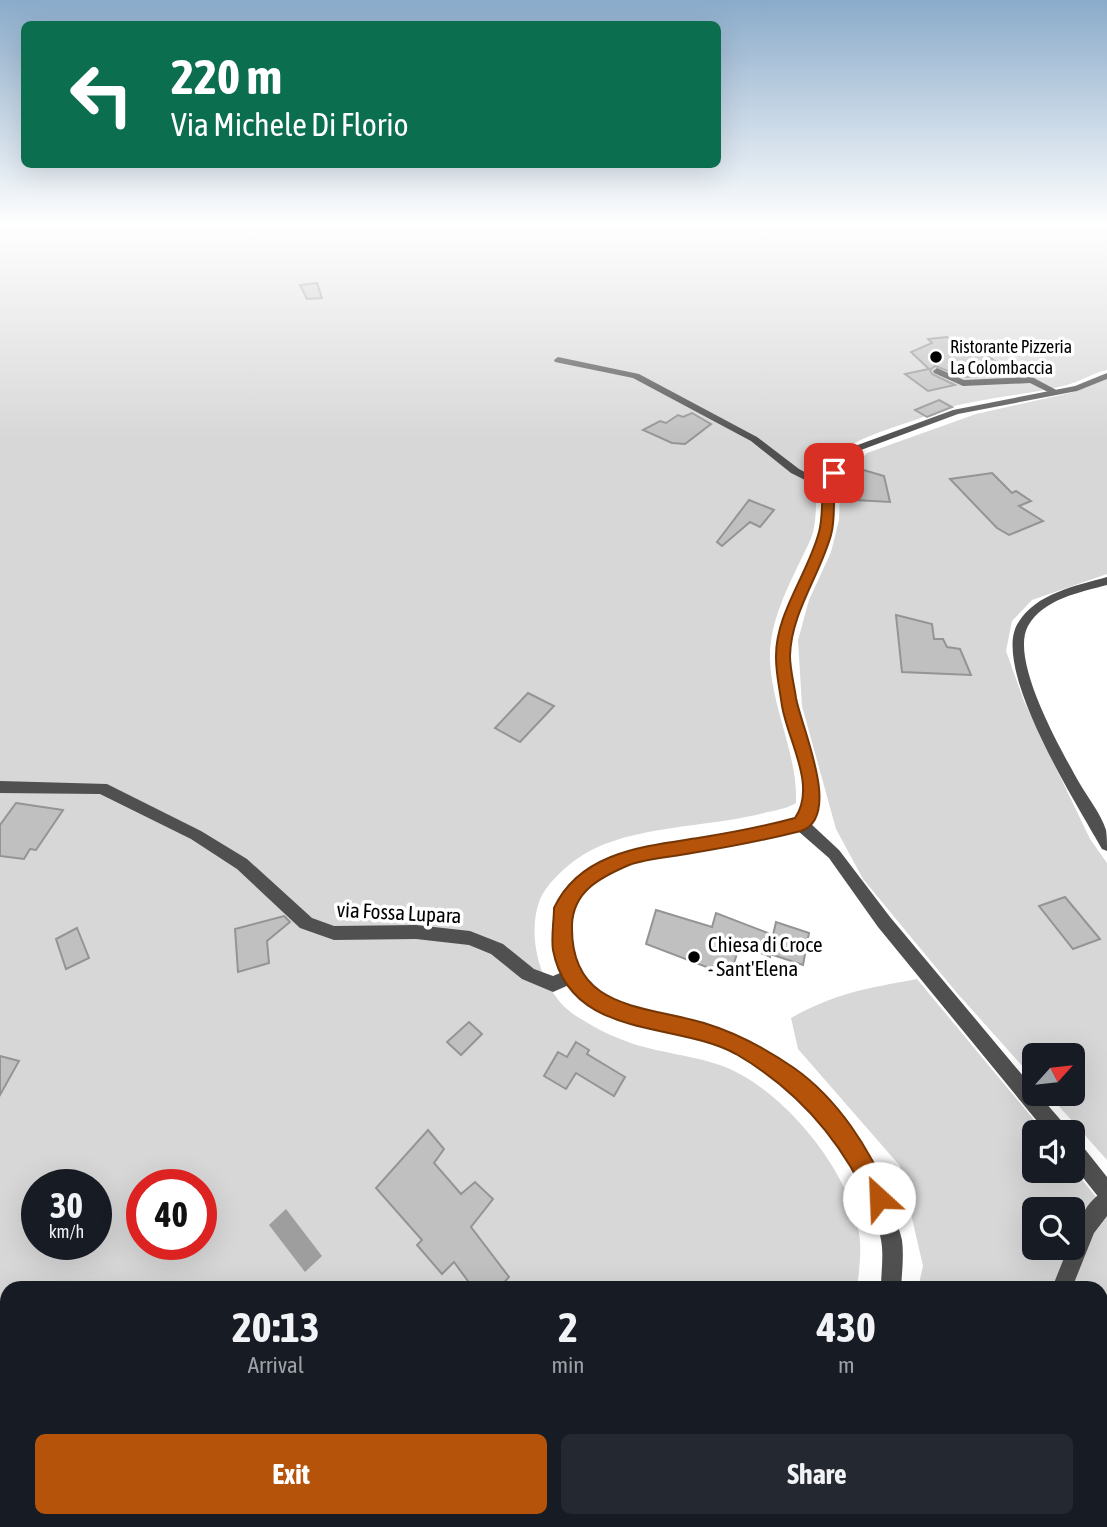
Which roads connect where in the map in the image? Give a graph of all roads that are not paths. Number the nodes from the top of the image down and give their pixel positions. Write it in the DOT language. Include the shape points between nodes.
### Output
graph roads {
  1 [pos="558,360"];
  2 [pos="937,371"];
  3 [pos="1107,376"];
  4 [pos="1056,393"];
  5 [pos="827,487"];
  6 [pos="1103,585"];
  7 [pos="0,787"];
  8 [pos="801,824"];
  9 [pos="1107,845"];
  10 [pos="572,976"];
  11 [pos="1048,1120"];
  12 [pos="1085,1165"];
  13 [pos="1107,1192"];
  14 [pos="1107,1200"];
  15 [pos="891,1281"];
  16 [pos="1065,1281"];
  1 -- 5 [label="street" via="636,376 754,439 795,471"];
  2 -- 4 [label="street" via="962,383 1032,380"];
  3 -- 4 [label="street"];
  4 -- 5 [label="street" via="970,408 876,440 843,461"];
  5 -- 8 [label="street" via="829,518 790,621 783,657 790,708 812,785 811,808"];
  6 -- 9 [label="street" via="1052,600 1034,611 1023,624 1017,653 1042,719"];
  7 -- 10 [label="street, via Fossa Lupara" via="102,788 196,835 242,864 306,923 334,933 470,938 497,949 527,974 553,984"];
  8 -- 10 [label="street" via="632,856 600,870 577,887 563,908 562,950"];
  8 -- 11 [label="street" via="834,854 884,922"];
  10 -- 15 [label="street" via="589,995 632,1017 740,1045 769,1062 820,1105 863,1163 879,1198 892,1244"];
  12 -- 13 [label="street"];
  14 -- 16 [label="street" via="1087,1226"];
}
